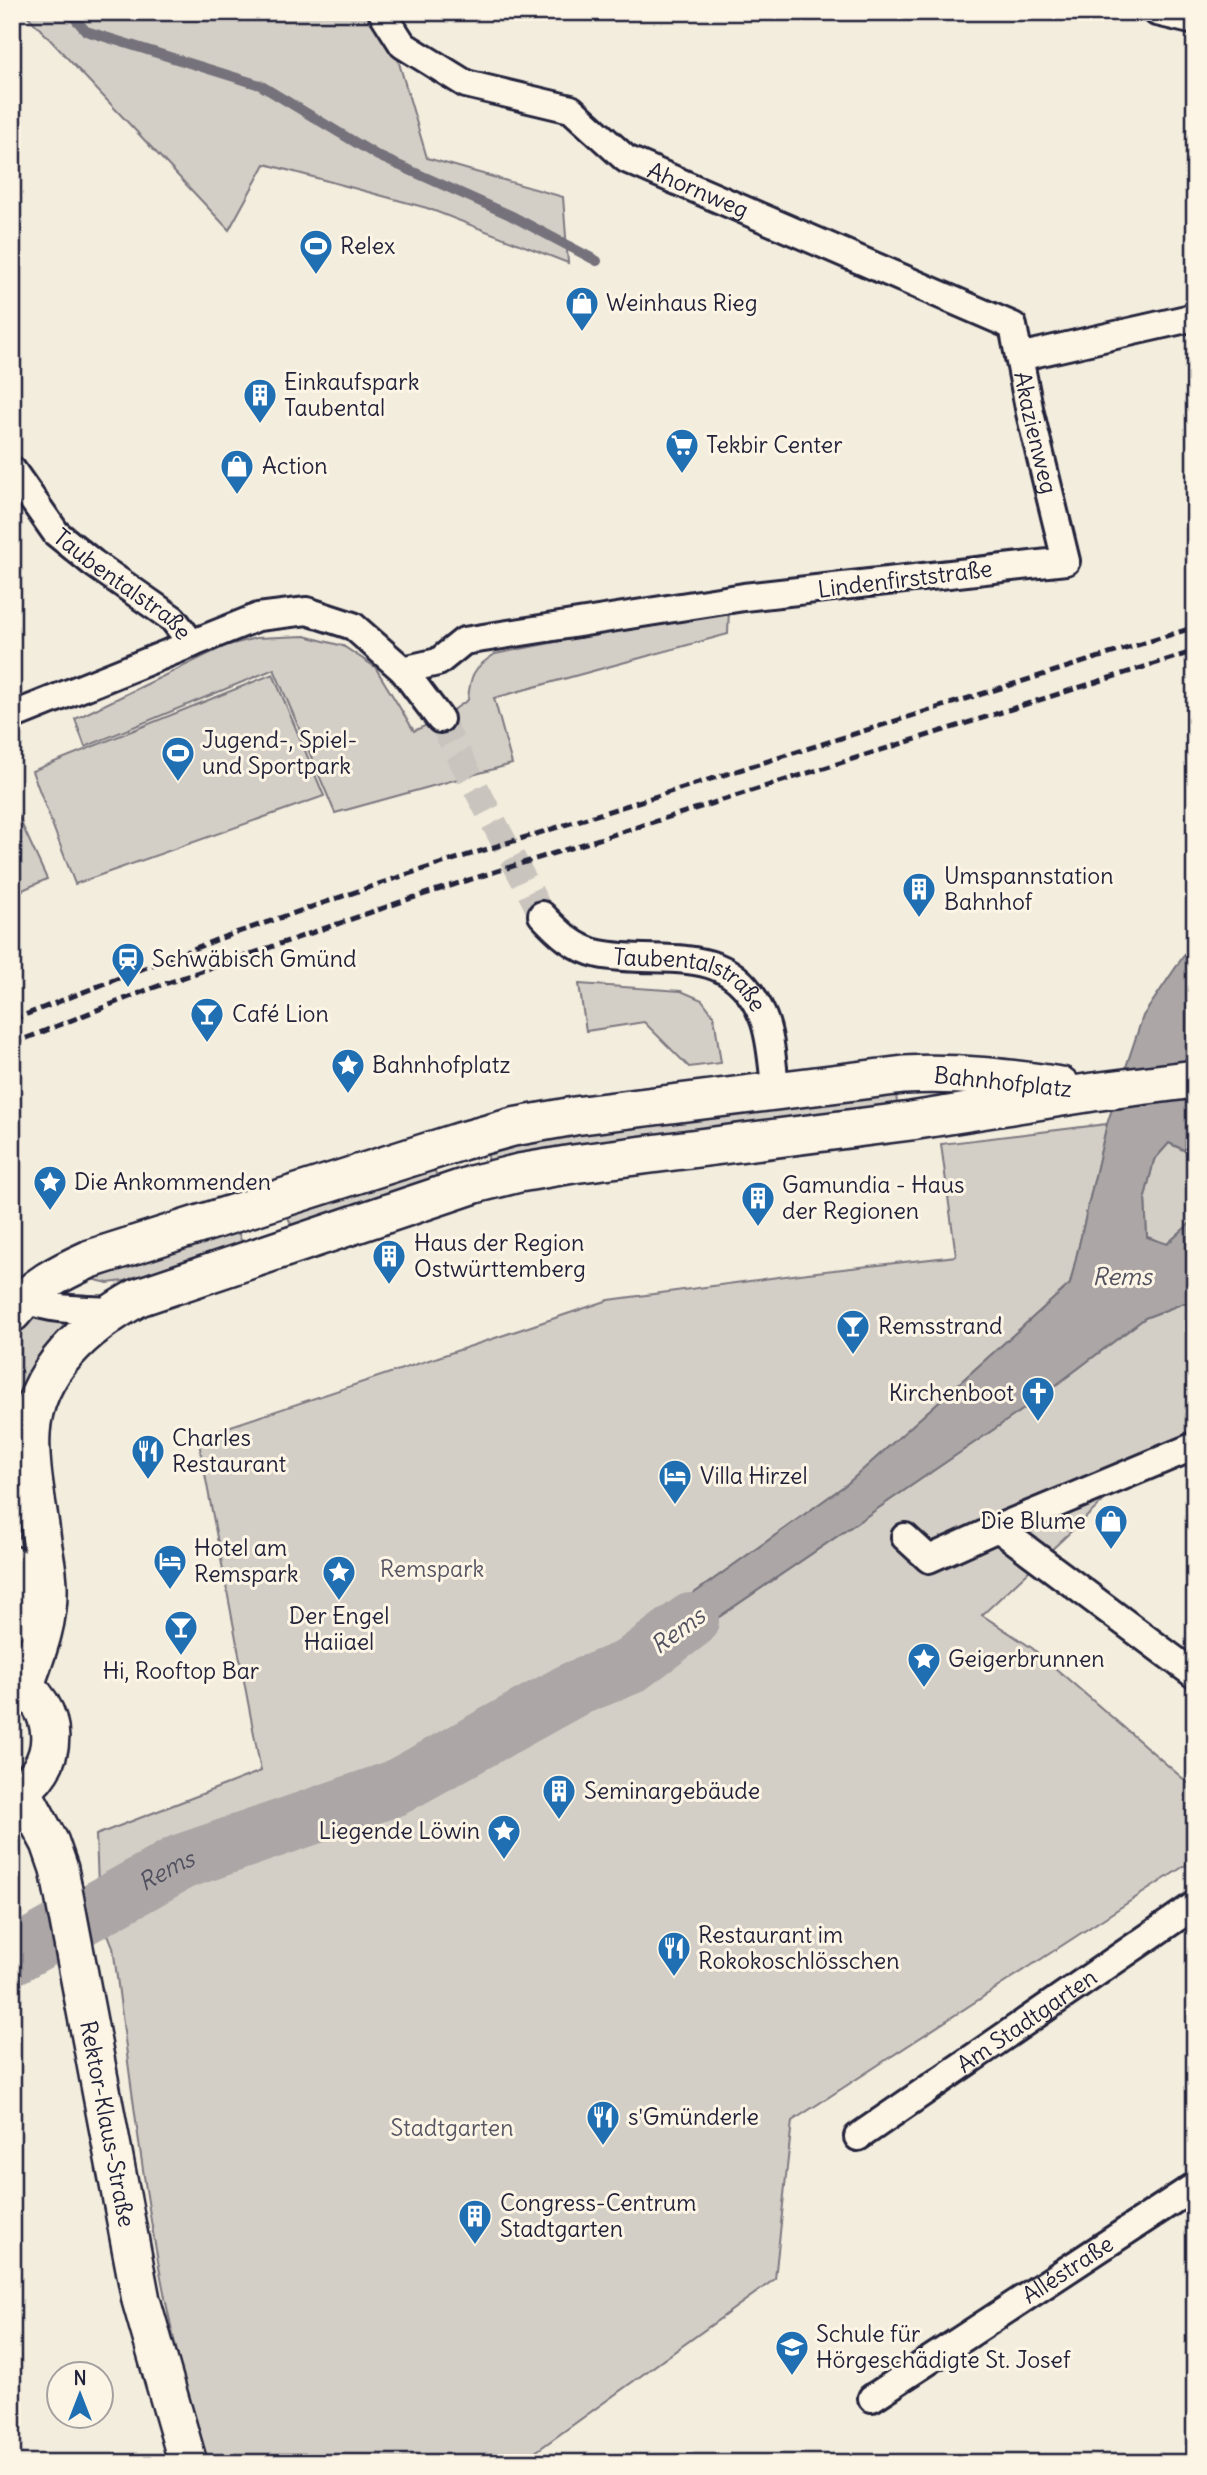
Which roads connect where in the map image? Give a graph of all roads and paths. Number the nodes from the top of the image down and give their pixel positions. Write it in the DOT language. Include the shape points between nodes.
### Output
graph roads {
  1 [pos="382,12"];
  2 [pos="1157,12"];
  3 [pos="1195,21"];
  4 [pos="1195,317"];
  5 [pos="1020,357"];
  6 [pos="12,470"];
  7 [pos="1066,561"];
  8 [pos="191,644"];
  9 [pos="403,670"];
  10 [pos="12,716"];
  11 [pos="440,719"];
  12 [pos="542,915"];
  13 [pos="1195,1079"];
  14 [pos="776,1091"];
  15 [pos="1093,1092"];
  16 [pos="16,1301"];
  17 [pos="114,1311"];
  18 [pos="1195,1446"];
  19 [pos="998,1528"];
  20 [pos="905,1537"];
  21 [pos="12,1565"];
  22 [pos="12,1620"];
  23 [pos="1195,1675"];
  24 [pos="19,1681"];
  25 [pos="17,1793"];
  26 [pos="1195,1905"];
  27 [pos="858,2137"];
  28 [pos="1195,2186"];
  29 [pos="872,2398"];
  30 [pos="188,2463"];
  1 -- 5 [label="street, Ahornweg" via="403,45 466,84 571,109 626,159 1013,326"];
  2 -- 3 [label="street"];
  4 -- 5 [label="street, Akazienweg"];
  5 -- 7 [label="street, Akazienweg"];
  6 -- 8 [label="street, Taubentalstraße" via="56,533 173,619"];
  7 -- 9 [label="street, Lindenfirststraße" via="744,597 464,642 438,662"];
  8 -- 9 [label="street, Taubentalstraße" via="258,617 307,611 353,626"];
  8 -- 10 [label="street"];
  9 -- 11 [label="street, Taubentalstraße"];
  12 -- 14 [label="street, Taubentalstraße" via="564,938 598,954 695,960 725,970 750,991 764,1019"];
  13 -- 15 [label="main road"];
  14 -- 15 [label="main road, Bahnhofplatz" via="938,1073"];
  14 -- 16 [label="main road, Bahnhofplatz" via="574,1116 462,1140 90,1259 53,1275"];
  15 -- 17 [label="main road, Bahnhofplatz" via="519,1173 152,1292"];
  16 -- 17 [label="street, Bahnhofplatz"];
  17 -- 24 [label="main road, Bahnhofplatz" via="89,1329 48,1377 38,1396 32,1458 48,1585 43,1634"];
  18 -- 19 [label="street"];
  19 -- 20 [label="street" via="929,1559"];
  19 -- 23 [label="street"];
  21 -- 22 [label="main road"];
  24 -- 25 [label="main road" via="45,1711 50,1743 41,1770"];
  25 -- 30 [label="main road, Rektor-Klaus-Straße" via="50,1843 59,1869 141,2301"];
  26 -- 27 [label="street, Am Stadtgarten"];
  28 -- 29 [label="street, Alléstraße"];
}
